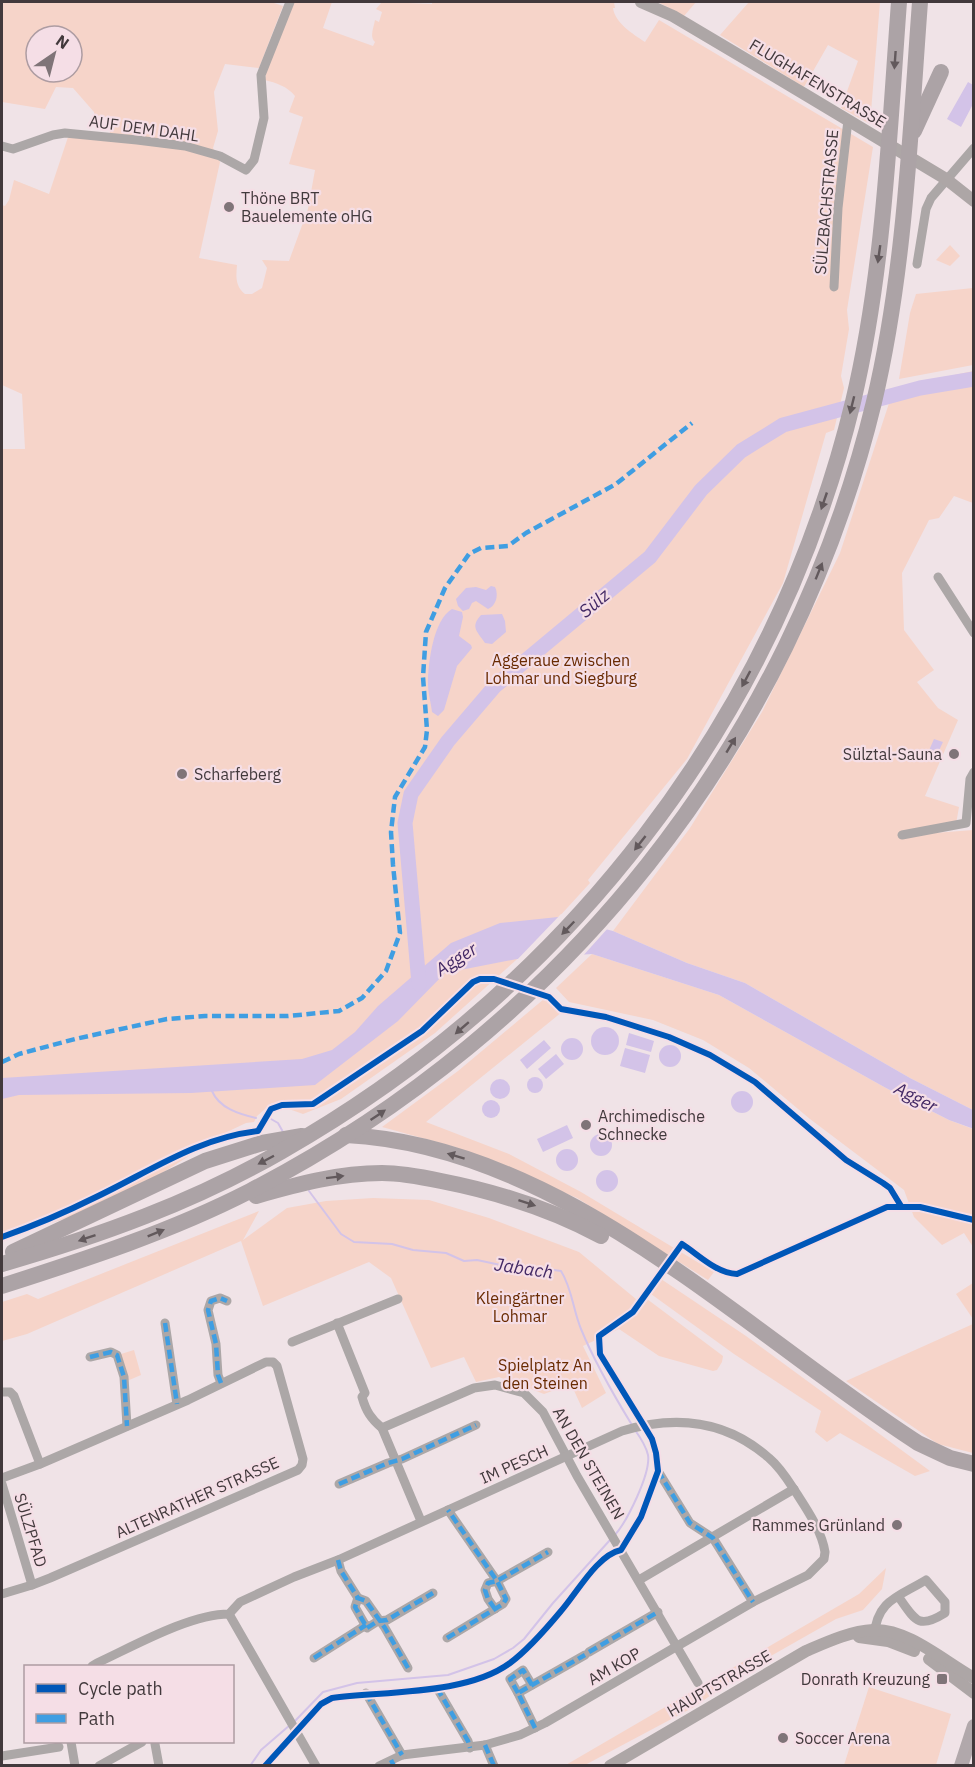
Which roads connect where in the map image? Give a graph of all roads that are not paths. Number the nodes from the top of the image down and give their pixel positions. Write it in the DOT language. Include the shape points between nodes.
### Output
graph roads {
  1 [pos="290,2"];
  2 [pos="641,2"];
  3 [pos="899,2"];
  4 [pos="920,2"];
  5 [pos="941,72"];
  6 [pos="848,120"];
  7 [pos="909,142"];
  8 [pos="2,146"];
  9 [pos="974,148"];
  10 [pos="946,179"];
  11 [pos="974,201"];
  12 [pos="917,264"];
  13 [pos="834,287"];
  14 [pos="938,577"];
  15 [pos="974,633"];
  16 [pos="974,772"];
  17 [pos="902,835"];
  18 [pos="218,1207"];
  19 [pos="2,1258"];
  20 [pos="655,1262"];
  21 [pos="2,1264"];
  22 [pos="673,1274"];
  23 [pos="2,1286"];
  24 [pos="398,1299"];
  25 [pos="227,1301"];
  26 [pos="165,1323"];
  27 [pos="336,1323"];
  28 [pos="292,1342"];
  29 [pos="90,1357"];
  30 [pos="221,1383"];
  31 [pos="2,1392"];
  32 [pos="177,1404"];
  33 [pos="476,1425"];
  34 [pos="127,1426"];
  35 [pos="382,1428"];
  36 [pos="567,1457"];
  37 [pos="396,1461"];
  38 [pos="40,1464"];
  39 [pos="974,1464"];
  40 [pos="658,1471"];
  41 [pos="974,1474"];
  42 [pos="2,1479"];
  43 [pos="2,1484"];
  44 [pos="339,1484"];
  45 [pos="794,1489"];
  46 [pos="448,1510"];
  47 [pos="421,1521"];
  48 [pos="713,1538"];
  49 [pos="548,1552"];
  50 [pos="338,1560"];
  51 [pos="639,1580"];
  52 [pos="497,1581"];
  53 [pos="32,1586"];
  54 [pos="433,1593"];
  55 [pos="2,1594"];
  56 [pos="898,1596"];
  57 [pos="358,1598"];
  58 [pos="753,1602"];
  59 [pos="495,1609"];
  60 [pos="658,1612"];
  61 [pos="229,1614"];
  62 [pos="378,1621"];
  63 [pos="366,1625"];
  64 [pos="874,1634"];
  65 [pos="447,1638"];
  66 [pos="676,1647"];
  67 [pos="314,1658"];
  68 [pos="94,1665"];
  69 [pos="408,1668"];
  70 [pos="968,1670"];
  71 [pos="974,1678"];
  72 [pos="698,1683"];
  73 [pos="532,1685"];
  74 [pos="436,1688"];
  75 [pos="366,1693"];
  76 [pos="518,1693"];
  77 [pos="974,1693"];
  78 [pos="974,1726"];
  79 [pos="535,1728"];
  80 [pos="71,1743"];
  81 [pos="140,1743"];
  82 [pos="155,1743"];
  83 [pos="485,1746"];
  84 [pos="59,1747"];
  85 [pos="470,1748"];
  86 [pos="402,1755"];
  87 [pos="2,1756"];
  88 [pos="392,1763"];
  89 [pos="75,1766"];
  90 [pos="99,1766"];
  91 [pos="159,1766"];
  92 [pos="316,1766"];
  93 [pos="379,1766"];
  94 [pos="494,1766"];
  95 [pos="610,1766"];
  96 [pos="961,1766"];
  1 -- 8 [label="street, AUF DEM DAHL" via="261,75 264,118 254,160 246,170 220,156 186,146 127,139 65,133 13,149"];
  2 -- 6 [label="main road, FLUGHAFENSTRASSE" via="673,16"];
  3 -- 21 [label="highway, one-way" via="870,319 841,445 806,551 784,603 749,673 674,797 607,884 540,957 455,1034 402,1075 280,1152 192,1197 90,1237"];
  4 -- 7 [label="highway"];
  5 -- 7 [label="highway"];
  6 -- 10 [label="main road, FLUGHAFENSTRASSE"];
  6 -- 13 [label="street, SÜLZBACHSTRASSE"];
  18 -- 7 [label="highway, one-way" via="358,1129 470,1047 567,958 628,890 700,795 764,688 809,597 865,437 882,363 901,242"];
  9 -- 10 [label="street"];
  10 -- 11 [label="main road, FLUGHAFENSTRASSE"];
  10 -- 12 [label="street" via="926,209"];
  14 -- 15 [label="street" via="948,586"];
  16 -- 17 [label="street" via="966,823"];
  18 -- 20 [label="highway, one-way" via="321,1179 384,1173 415,1176 470,1186 544,1209"];
  23 -- 18 [label="highway, one-way" via="117,1248"];
  20 -- 19 [label="highway, one-way" via="596,1220 520,1180 461,1157 399,1141 360,1136 301,1136 252,1145 206,1161"];
  20 -- 22 [label="highway"];
  22 -- 39 [label="highway" via="904,1434 933,1451"];
  22 -- 41 [label="highway" via="914,1451"];
  24 -- 27 [label="street"];
  25 -- 30 [label="street" via="211,1301 208,1310"];
  26 -- 32 [label="street"];
  27 -- 28 [label="street"];
  27 -- 35 [label="street" via="365,1393 365,1410"];
  29 -- 34 [label="street" via="111,1352 117,1355 124,1377"];
  30 -- 32 [label="street"];
  30 -- 53 [label="street, ALTENRATHER STRASSE" via="266,1362 277,1366 303,1459 298,1470"];
  31 -- 38 [label="street" via="10,1392 16,1401"];
  32 -- 34 [label="street"];
  33 -- 37 [label="street"];
  34 -- 38 [label="street"];
  35 -- 36 [label="street, AN DEN STEINEN" via="474,1388 495,1385 524,1393 543,1412"];
  35 -- 37 [label="street"];
  36 -- 45 [label="street, IM PESCH" via="633,1427 679,1421 712,1426 742,1439 769,1458"];
  36 -- 46 [label="street, IM PESCH"];
  36 -- 51 [label="street, AN DEN STEINEN"];
  37 -- 44 [label="street"];
  37 -- 47 [label="street"];
  38 -- 42 [label="street"];
  40 -- 48 [label="street" via="690,1523"];
  43 -- 53 [label="street, SÜLZPFAD"];
  45 -- 48 [label="street"];
  45 -- 58 [label="street, IM PESCH" via="821,1539 824,1559 808,1575"];
  46 -- 47 [label="street, IM PESCH"];
  46 -- 52 [label="street"];
  47 -- 50 [label="street, IM PESCH"];
  48 -- 51 [label="street"];
  48 -- 58 [label="street"];
  49 -- 52 [label="street"];
  50 -- 57 [label="street"];
  50 -- 61 [label="street, IM PESCH" via="240,1602"];
  51 -- 60 [label="street, AN DEN STEINEN"];
  52 -- 59 [label="street" via="506,1599"];
  52 -- 59 [label="street" via="488,1583 485,1590"];
  53 -- 55 [label="street, ALTENRATHER STRASSE"];
  54 -- 62 [label="street" via="387,1620"];
  56 -- 56 [label="street" via="921,1622 929,1623 945,1613 945,1602 926,1580"];
  56 -- 64 [label="street" via="877,1616"];
  57 -- 62 [label="street" via="366,1601"];
  57 -- 63 [label="street" via="355,1607"];
  58 -- 66 [label="street, AM KOP"];
  59 -- 65 [label="street"];
  60 -- 66 [label="street, AN DEN STEINEN"];
  60 -- 73 [label="street"];
  61 -- 68 [label="street, IM PESCH" via="196,1619"];
  61 -- 92 [label="street"];
  62 -- 63 [label="street" via="367,1628"];
  62 -- 69 [label="street"];
  63 -- 67 [label="street"];
  64 -- 70 [label="main road" via="891,1632"];
  64 -- 77 [label="main road" via="930,1660"];
  64 -- 95 [label="main road, HAUPTSTRASSE" via="831,1640 806,1651"];
  66 -- 72 [label="street, AN DEN STEINEN"];
  66 -- 79 [label="street, AM KOP"];
  70 -- 71 [label="main road"];
  73 -- 76 [label="street"];
  73 -- 76 [label="street" via="523,1670 510,1679"];
  74 -- 85 [label="street"];
  75 -- 86 [label="street"];
  76 -- 79 [label="street"];
  78 -- 96 [label="main road"];
  79 -- 83 [label="street, AM KOP"];
  80 -- 89 [label="street"];
  81 -- 90 [label="street"];
  82 -- 91 [label="street"];
  83 -- 85 [label="street, AM KOP"];
  83 -- 94 [label="street"];
  84 -- 87 [label="street"];
  85 -- 86 [label="street, AM KOP"];
  86 -- 88 [label="street, AM KOP"];
  88 -- 93 [label="street, AM KOP"];
}
